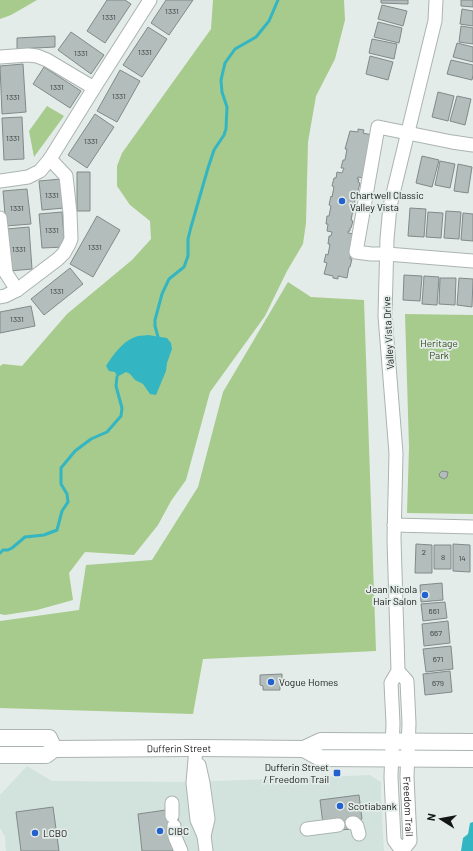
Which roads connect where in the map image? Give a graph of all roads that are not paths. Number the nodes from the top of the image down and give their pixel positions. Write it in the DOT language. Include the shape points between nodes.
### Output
graph roads {
  1 [pos="150,0"];
  2 [pos="436,0"];
  3 [pos="0,57"];
  4 [pos="94,88"];
  5 [pos="408,133"];
  6 [pos="473,145"];
  7 [pos="50,159"];
  8 [pos="0,181"];
  9 [pos="0,218"];
  10 [pos="387,254"];
  11 [pos="473,261"];
  12 [pos="17,290"];
  13 [pos="0,297"];
  14 [pos="394,525"];
  15 [pos="473,527"];
  16 [pos="0,738"];
  17 [pos="400,742"];
  18 [pos="473,742"];
  19 [pos="196,748"];
  20 [pos="54,749"];
  21 [pos="304,749"];
  22 [pos="0,755"];
  23 [pos="392,758"];
  24 [pos="408,758"];
  25 [pos="473,759"];
  26 [pos="172,815"];
  27 [pos="338,825"];
  28 [pos="307,829"];
  29 [pos="181,851"];
  30 [pos="206,851"];
  31 [pos="402,851"];
  1 -- 4 [label="street"];
  2 -- 5 [label="street, Valley Vista Drive" via="432,33"];
  3 -- 4 [label="street" via="38,56"];
  4 -- 7 [label="street"];
  5 -- 6 [label="street"];
  5 -- 10 [label="street, Valley Vista Drive" via="390,206"];
  5 -- 10 [label="street" via="378,127 356,252"];
  7 -- 8 [label="street" via="40,171 28,177"];
  7 -- 12 [label="street" via="66,176 71,239 61,257"];
  9 -- 12 [label="street" via="6,273"];
  10 -- 11 [label="street"];
  10 -- 14 [label="street, Valley Vista Drive" via="385,316 396,453"];
  12 -- 13 [label="street"];
  14 -- 15 [label="street"];
  14 -- 17 [label="street, Valley Vista Drive" via="398,672 407,681 409,723"];
  16 -- 20 [label="main road" via="49,738"];
  17 -- 18 [label="main road, Dufferin Street"];
  17 -- 21 [label="main road, Dufferin Street" via="320,741"];
  17 -- 23 [label="street, Freedom Trail"];
  17 -- 24 [label="street, Freedom Trail"];
  19 -- 20 [label="main road, Dufferin Street"];
  19 -- 21 [label="main road, Dufferin Street"];
  19 -- 30 [label="street" via="208,819 204,836"];
  20 -- 22 [label="main road, Dufferin Street" via="46,755"];
  21 -- 23 [label="main road, Dufferin Street" via="320,758"];
  23 -- 24 [label="main road, Dufferin Street"];
  23 -- 31 [label="street, Freedom Trail" via="394,840"];
  24 -- 25 [label="main road, Dufferin Street"];
  24 -- 31 [label="street, Freedom Trail" via="410,841"];
  26 -- 29 [label="street" via="175,837"];
  27 -- 28 [label="street"];
}
